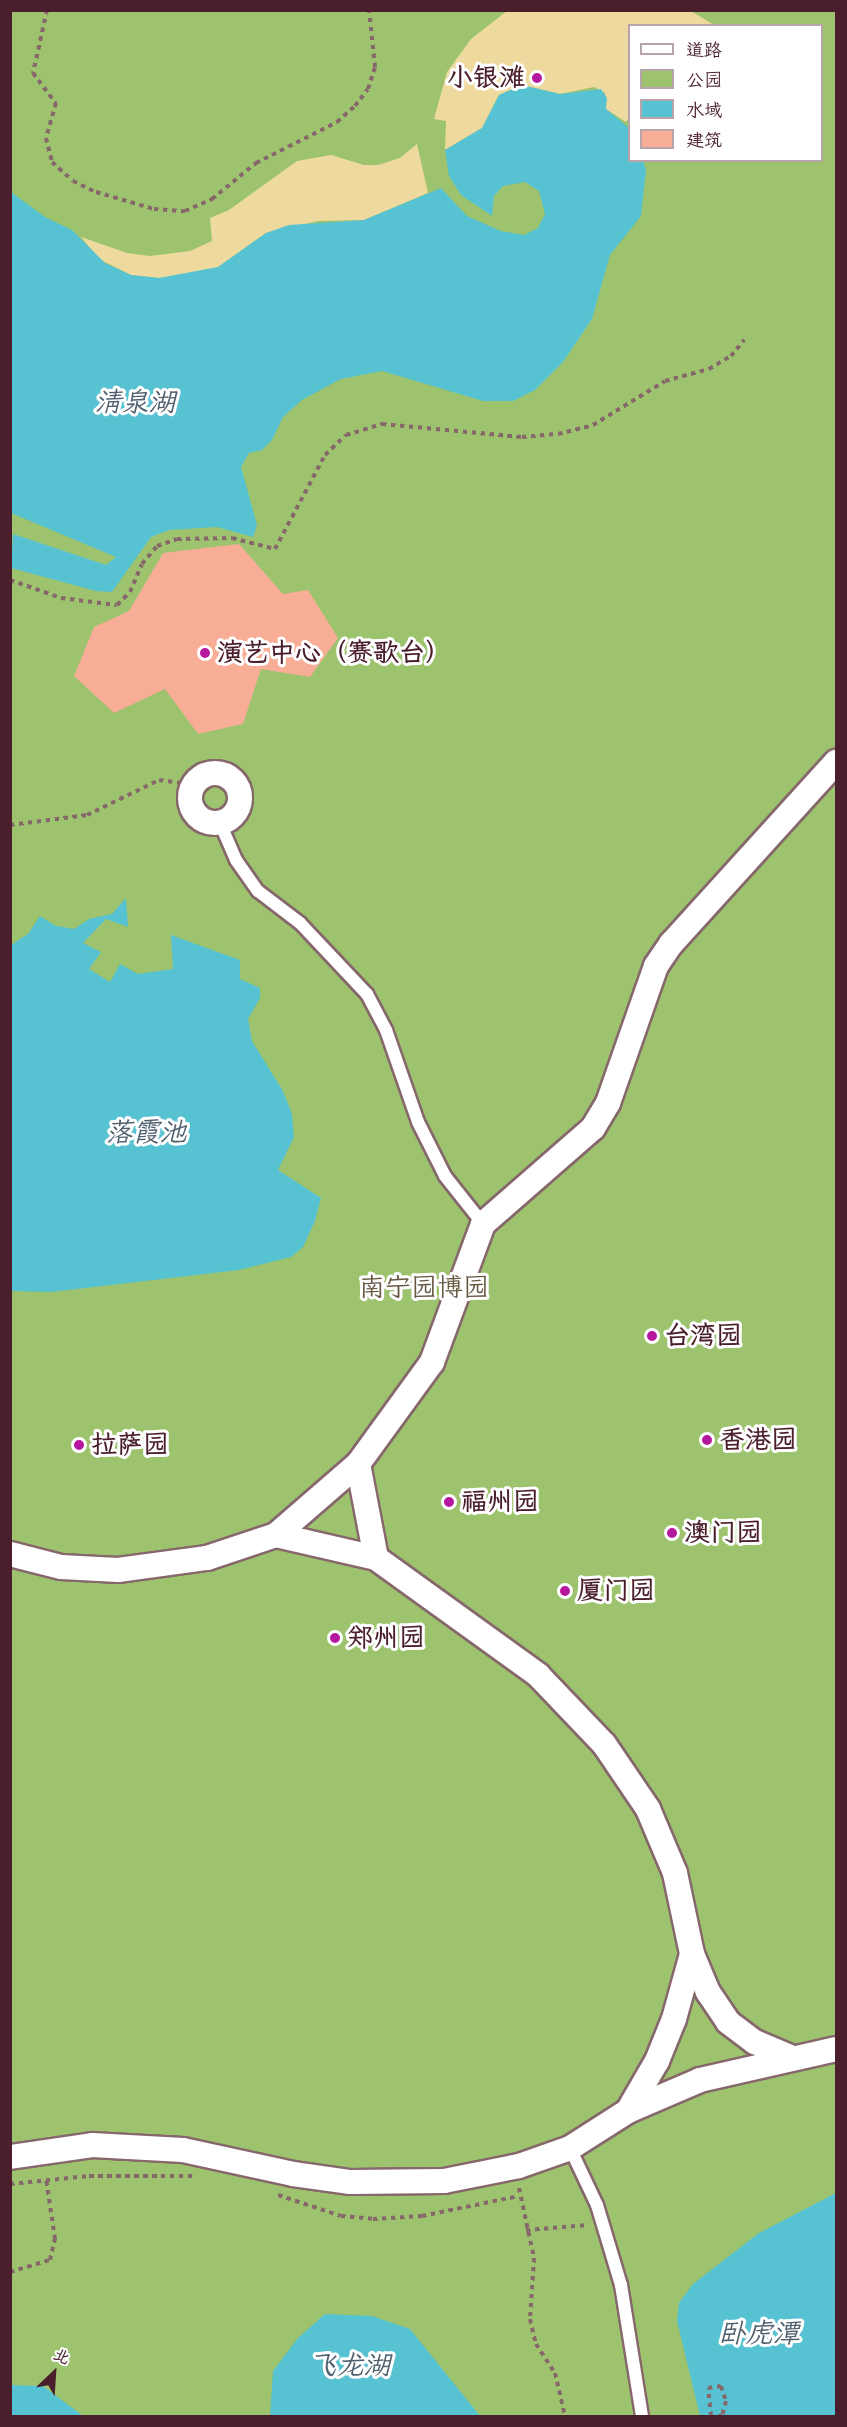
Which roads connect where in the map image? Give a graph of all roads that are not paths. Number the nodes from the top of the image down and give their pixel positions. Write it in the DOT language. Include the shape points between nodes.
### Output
graph roads {
  1 [pos="837,762"];
  2 [pos="220,823"];
  3 [pos="483,1224"];
  4 [pos="358,1464"];
  5 [pos="276,1535"];
  6 [pos="10,1554"];
  7 [pos="376,1558"];
  8 [pos="692,1954"];
  9 [pos="837,2049"];
  10 [pos="790,2057"];
  11 [pos="628,2111"];
  12 [pos="570,2148"];
  13 [pos="10,2157"];
  14 [pos="642,2416"];
  1 -- 3 [label="street" via="656,966 608,1103 593,1128"];
  2 -- 2 [label="street" via="238,808 236,785 215,773 194,785 190,801 196,816"];
  2 -- 3 [label="lane" via="236,860 258,891 300,923 367,994 386,1029 418,1122 445,1176"];
  3 -- 4 [label="street" via="432,1362"];
  4 -- 5 [label="street"];
  4 -- 7 [label="street"];
  5 -- 6 [label="street" via="207,1558 118,1570 61,1567"];
  5 -- 7 [label="street"];
  7 -- 8 [label="street" via="538,1675 604,1744 653,1820 675,1873"];
  8 -- 10 [label="street" via="708,1992 728,2022 755,2042"];
  8 -- 11 [label="street" via="674,2019 657,2061"];
  9 -- 10 [label="street"];
  10 -- 11 [label="street" via="700,2080"];
  11 -- 12 [label="street"];
  12 -- 13 [label="street" via="519,2166 444,2181 398,2184 293,2174 183,2150 93,2145"];
  12 -- 14 [label="lane" via="602,2223 621,2285"];
}
